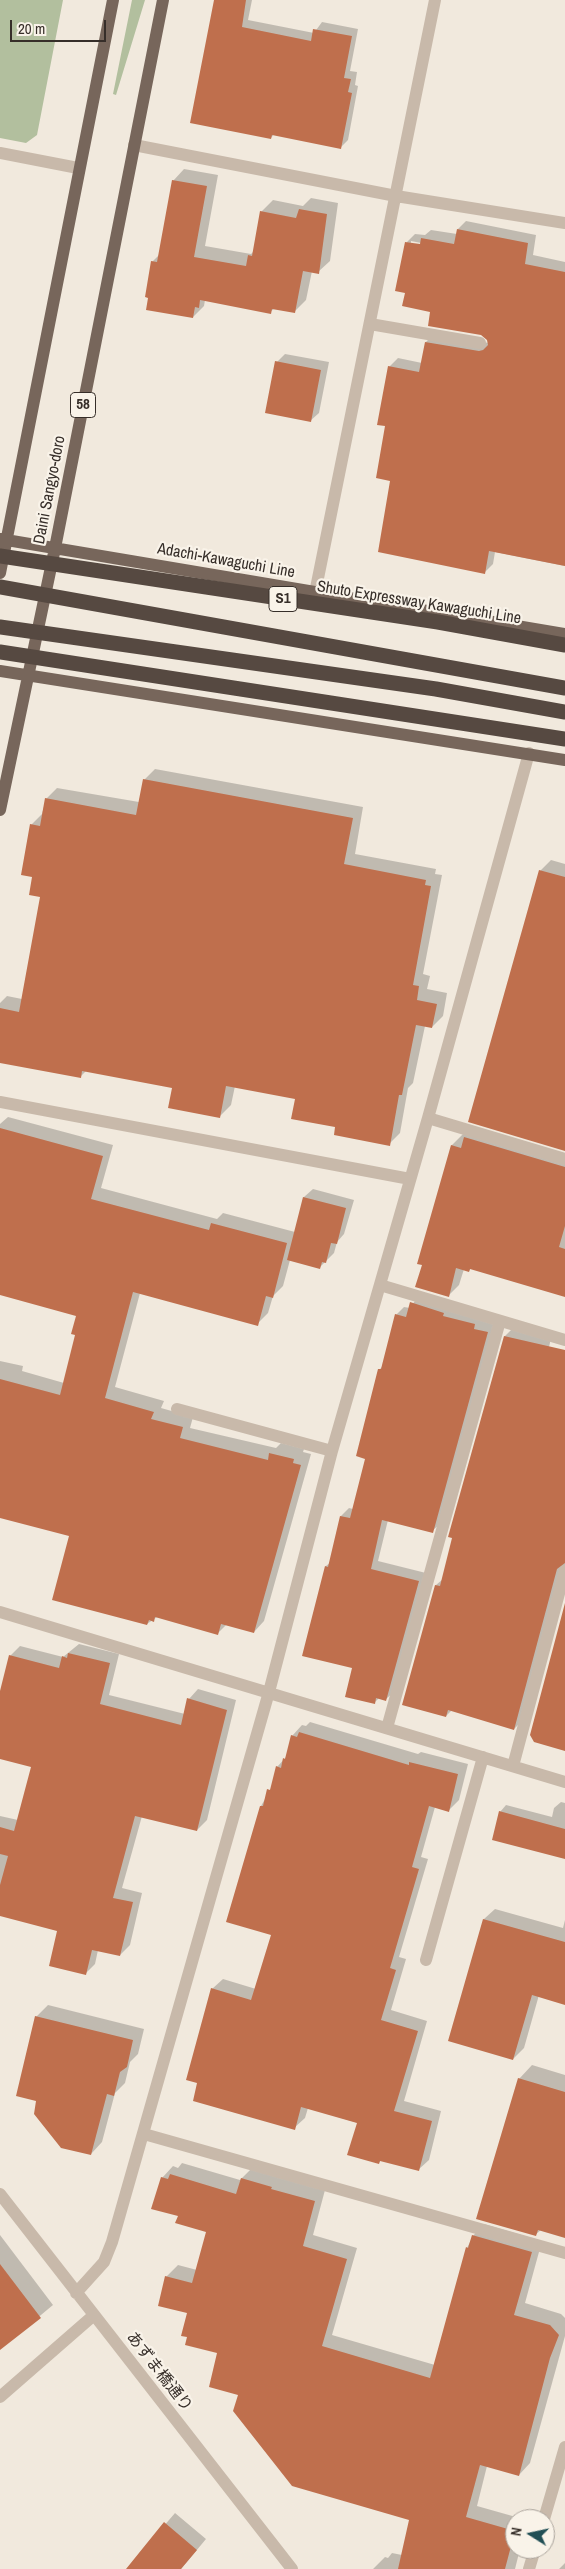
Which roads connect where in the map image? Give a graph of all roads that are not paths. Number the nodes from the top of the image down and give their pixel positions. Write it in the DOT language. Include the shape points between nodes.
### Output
graph roads {
  1 [pos="113,0"];
  2 [pos="162,0"];
  3 [pos="434,0"];
  4 [pos="134,145"];
  5 [pos="0,153"];
  6 [pos="78,168"];
  7 [pos="396,196"];
  8 [pos="565,223"];
  9 [pos="370,324"];
  10 [pos="480,343"];
  11 [pos="3,540"];
  12 [pos="55,548"];
  13 [pos="0,556"];
  14 [pos="0,573"];
  15 [pos="0,587"];
  16 [pos="315,593"];
  17 [pos="45,594"];
  18 [pos="0,627"];
  19 [pos="37,633"];
  20 [pos="565,634"];
  21 [pos="565,645"];
  22 [pos="0,652"];
  23 [pos="0,671"];
  24 [pos="28,675"];
  25 [pos="565,688"];
  26 [pos="565,712"];
  27 [pos="565,739"];
  28 [pos="529,754"];
  29 [pos="565,760"];
  30 [pos="0,810"];
  31 [pos="0,1102"];
  32 [pos="428,1118"];
  33 [pos="565,1159"];
  34 [pos="410,1179"];
  35 [pos="380,1286"];
  36 [pos="500,1321"];
  37 [pos="565,1340"];
  38 [pos="178,1409"];
  39 [pos="332,1451"];
  40 [pos="565,1571"];
  41 [pos="0,1612"];
  42 [pos="269,1692"];
  43 [pos="387,1728"];
  44 [pos="483,1758"];
  45 [pos="513,1766"];
  46 [pos="565,1782"];
  47 [pos="426,1960"];
  48 [pos="144,2134"];
  49 [pos="0,2194"];
  50 [pos="565,2253"];
  51 [pos="76,2293"];
  52 [pos="94,2314"];
  53 [pos="0,2397"];
  54 [pos="565,2447"];
  55 [pos="547,2509"];
  56 [pos="292,2569"];
  1 -- 6 [label="main road, Daini Sangyo-doro"];
  2 -- 4 [label="main road, Daini Sangyo-doro / 58"];
  3 -- 7 [label="street"];
  4 -- 7 [label="street"];
  4 -- 12 [label="main road, Daini Sangyo-doro / 58"];
  5 -- 6 [label="street"];
  6 -- 11 [label="main road, Daini Sangyo-doro"];
  7 -- 8 [label="street"];
  7 -- 9 [label="street"];
  9 -- 10 [label="street"];
  9 -- 16 [label="street"];
  11 -- 12 [label="main road, Adachi-Kawaguchi Line"];
  11 -- 14 [label="main road, Daini Sangyo-doro"];
  12 -- 16 [label="main road, Adachi-Kawaguchi Line"];
  12 -- 17 [label="main road, Daini Sangyo-doro / 58"];
  13 -- 21 [label="highway, Shuto Expressway Kawaguchi Line / S1" via="438,622"];
  15 -- 17 [label="highway"];
  16 -- 20 [label="main road, Adachi-Kawaguchi Line"];
  17 -- 19 [label="main road, Daini Sangyo-doro / 58"];
  17 -- 25 [label="highway"];
  18 -- 19 [label="highway"];
  19 -- 24 [label="main road, Daini Sangyo-doro / 58"];
  19 -- 26 [label="highway" via="436,689"];
  22 -- 27 [label="highway"];
  23 -- 24 [label="main road"];
  24 -- 28 [label="main road"];
  24 -- 30 [label="main road, Daini Sangyo-doro / 58"];
  28 -- 29 [label="main road"];
  28 -- 32 [label="street"];
  31 -- 34 [label="street"];
  32 -- 33 [label="street"];
  32 -- 34 [label="street"];
  34 -- 35 [label="street"];
  35 -- 36 [label="street"];
  35 -- 39 [label="street"];
  36 -- 37 [label="street"];
  36 -- 43 [label="street"];
  38 -- 39 [label="street"];
  39 -- 42 [label="street"];
  40 -- 45 [label="street"];
  41 -- 42 [label="street"];
  42 -- 43 [label="street"];
  42 -- 48 [label="street"];
  43 -- 44 [label="street"];
  44 -- 45 [label="street"];
  44 -- 47 [label="street"];
  45 -- 46 [label="street"];
  48 -- 50 [label="street"];
  48 -- 51 [label="street" via="104,2262"];
  49 -- 51 [label="street, あずま橋通り"];
  51 -- 52 [label="street, あずま橋通り"];
  52 -- 53 [label="street"];
  52 -- 56 [label="street, あずま橋通り"];
  54 -- 55 [label="street"];
}
